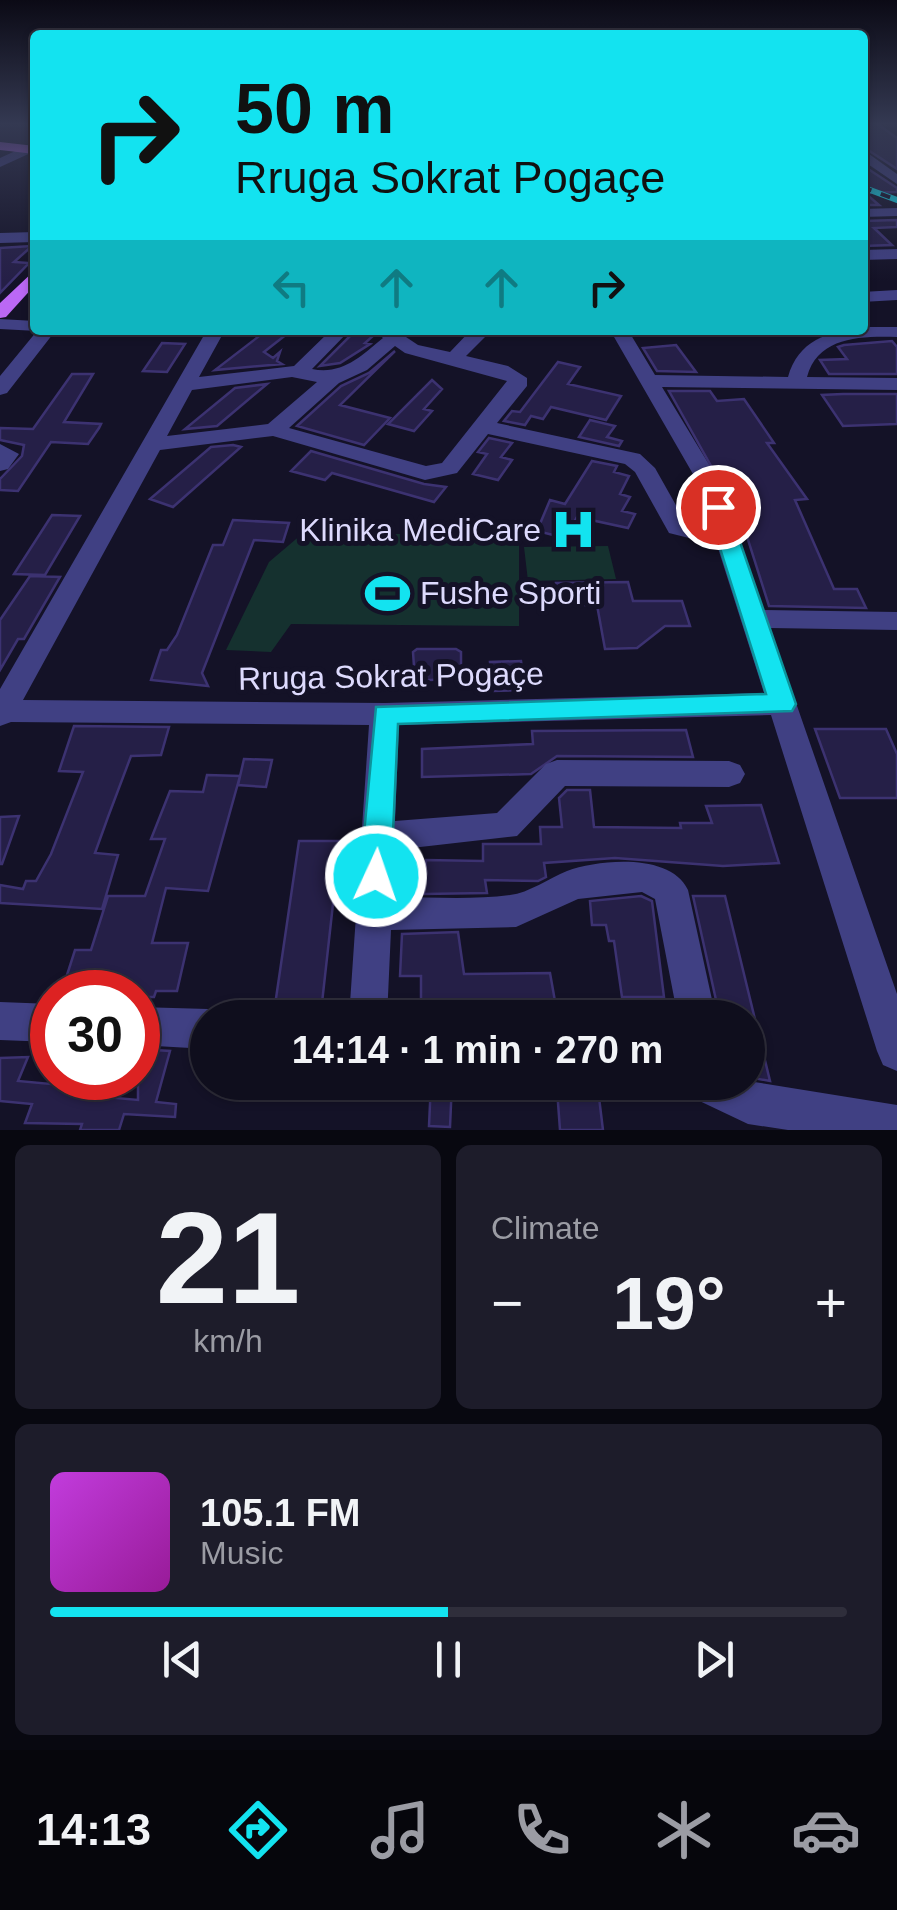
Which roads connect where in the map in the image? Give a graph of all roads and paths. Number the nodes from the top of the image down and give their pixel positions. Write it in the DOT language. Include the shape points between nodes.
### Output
graph roads {
  1 [pos="897,212"];
  2 [pos="868,213"];
  3 [pos="30,237"];
  4 [pos="0,238"];
  5 [pos="897,254"];
  6 [pos="868,255"];
  7 [pos="30,281"];
  8 [pos="897,295"];
  9 [pos="868,297"];
  10 [pos="0,314"];
  11 [pos="0,324"];
  12 [pos="30,326"];
  13 [pos="868,330"];
  14 [pos="897,332"];
  15 [pos="43,335"];
  16 [pos="213,335"];
  17 [pos="336,335"];
  18 [pos="391,335"];
  19 [pos="397,335"];
  20 [pos="475,335"];
  21 [pos="622,335"];
  22 [pos="829,335"];
  23 [pos="454,360"];
  24 [pos="298,372"];
  25 [pos="332,379"];
  26 [pos="651,381"];
  27 [pos="796,381"];
  28 [pos="897,384"];
  29 [pos="186,385"];
  30 [pos="0,389"];
  31 [pos="480,426"];
  32 [pos="274,430"];
  33 [pos="152,444"];
  34 [pos="0,450"];
  35 [pos="0,464"];
  36 [pos="728,538"];
  37 [pos="754,619"];
  38 [pos="897,621"];
  39 [pos="782,704"];
  40 [pos="1,713"];
  41 [pos="386,714"];
  42 [pos="729,774"];
  43 [pos="378,837"];
  44 [pos="374,914"];
  45 [pos="369,1000"];
  46 [pos="694,1000"];
  47 [pos="0,1021"];
  48 [pos="30,1022"];
  49 [pos="160,1027"];
  50 [pos="190,1028"];
  51 [pos="897,1052"];
  52 [pos="742,1100"];
  53 [pos="897,1126"];
  1 -- 2 [label="street"];
  3 -- 4 [label="street"];
  5 -- 6 [label="street"];
  7 -- 10 [label="main road"];
  8 -- 9 [label="street"];
  11 -- 12 [label="street"];
  13 -- 14 [label="street"];
  15 -- 30 [label="street"];
  16 -- 29 [label="street"];
  17 -- 24 [label="street"];
  18 -- 25 [label="street" via="360,366"];
  19 -- 23 [label="street" via="412,349"];
  20 -- 23 [label="street"];
  21 -- 26 [label="street"];
  22 -- 27 [label="street" via="802,361"];
  23 -- 31 [label="street" via="517,378"];
  24 -- 25 [label="street"];
  24 -- 29 [label="street"];
  25 -- 32 [label="street"];
  26 -- 27 [label="street"];
  26 -- 36 [label="street" via="697,458"];
  27 -- 28 [label="street"];
  29 -- 33 [label="street"];
  31 -- 32 [label="street" via="450,468 434,474"];
  31 -- 36 [label="street" via="632,459 644,468 676,528"];
  32 -- 33 [label="street"];
  33 -- 40 [label="street"];
  34 -- 35 [label="street" via="8,454"];
  36 -- 37 [label="street"];
  37 -- 38 [label="street"];
  37 -- 39 [label="street"];
  39 -- 41 [label="street, Rruga Sokrat Pogaçe"];
  39 -- 51 [label="street"];
  40 -- 41 [label="street, Rruga Sokrat Pogaçe"];
  41 -- 43 [label="street"];
  42 -- 43 [label="street" via="558,773 505,826"];
  43 -- 44 [label="street"];
  44 -- 45 [label="street"];
  44 -- 46 [label="street" via="516,912 574,884 646,876 671,890"];
  47 -- 48 [label="street"];
  49 -- 50 [label="street"];
  52 -- 53 [label="street"];
}
